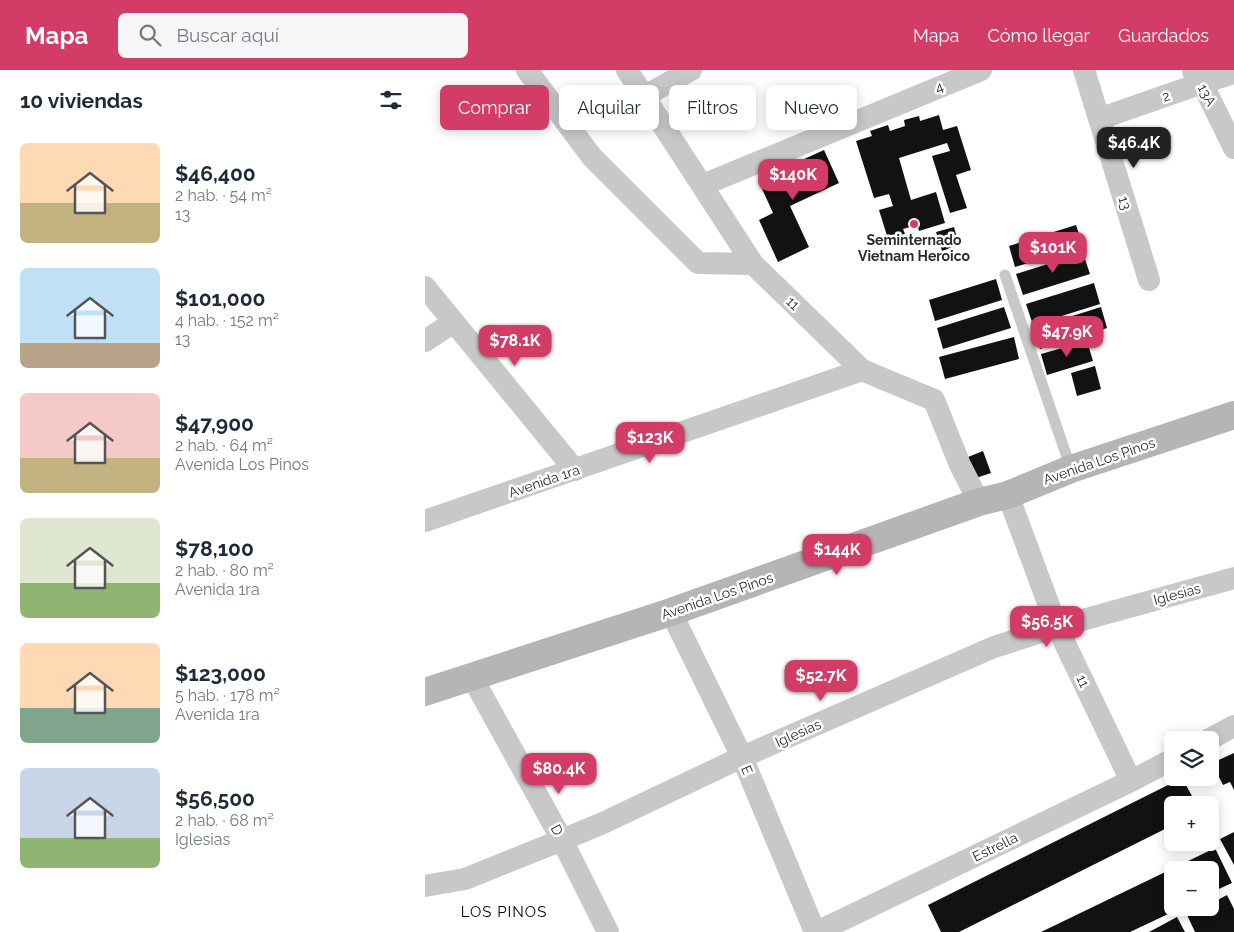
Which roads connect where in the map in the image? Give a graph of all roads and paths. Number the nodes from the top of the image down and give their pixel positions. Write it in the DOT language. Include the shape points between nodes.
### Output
graph roads {
  1 [pos="527,70"];
  2 [pos="627,70"];
  3 [pos="691,70"];
  4 [pos="981,70"];
  5 [pos="1084,70"];
  6 [pos="1234,73"];
  7 [pos="1197,76"];
  8 [pos="637,85"];
  9 [pos="659,88"];
  10 [pos="659,117"];
  11 [pos="1099,119"];
  12 [pos="1234,148"];
  13 [pos="703,185"];
  14 [pos="753,264"];
  15 [pos="1005,275"];
  16 [pos="1149,280"];
  17 [pos="425,287"];
  18 [pos="454,322"];
  19 [pos="425,341"];
  20 [pos="862,370"];
  21 [pos="1234,415"];
  22 [pos="1071,469"];
  23 [pos="575,470"];
  24 [pos="1008,495"];
  25 [pos="979,502"];
  26 [pos="425,521"];
  27 [pos="1234,578"];
  28 [pos="671,612"];
  29 [pos="1057,627"];
  30 [pos="472,677"];
  31 [pos="425,692"];
  32 [pos="1234,726"];
  33 [pos="1219,734"];
  34 [pos="742,757"];
  35 [pos="1164,764"];
  36 [pos="1131,781"];
  37 [pos="562,840"];
  38 [pos="425,886"];
  39 [pos="608,932"];
  40 [pos="816,932"];
  1 -- 14 [label="street" via="592,157 698,263"];
  2 -- 8 [label="street, 11"];
  3 -- 9 [label="street"];
  4 -- 13 [label="street, 4"];
  5 -- 11 [label="street, 13"];
  6 -- 7 [label="street, 2"];
  7 -- 11 [label="street, 2"];
  7 -- 12 [label="street, 13A"];
  10 -- 13 [label="street, 11"];
  11 -- 16 [label="street, 13"];
  13 -- 14 [label="street, 11"];
  14 -- 20 [label="street, 11"];
  15 -- 22 [label="lane"];
  17 -- 18 [label="street"];
  18 -- 19 [label="street"];
  18 -- 23 [label="street"];
  20 -- 23 [label="street, Avenida 1ra"];
  20 -- 25 [label="street, 11" via="934,400"];
  21 -- 22 [label="street, Avenida Los Pinos"];
  22 -- 24 [label="street, Avenida Los Pinos"];
  23 -- 26 [label="street, Avenida 1ra"];
  24 -- 25 [label="street, Avenida Los Pinos"];
  24 -- 29 [label="street, 11"];
  25 -- 28 [label="street, Avenida Los Pinos"];
  27 -- 29 [label="street, Iglesias"];
  28 -- 30 [label="street, Avenida Los Pinos"];
  28 -- 34 [label="street, E"];
  29 -- 34 [label="street, Iglesias" via="994,647"];
  29 -- 36 [label="street, 11"];
  30 -- 31 [label="street, Avenida Los Pinos"];
  30 -- 37 [label="street, D"];
  32 -- 33 [label="street"];
  34 -- 37 [label="street, Iglesias"];
  34 -- 40 [label="street, E"];
  35 -- 36 [label="street, Estrella"];
  36 -- 40 [label="street, Estrella"];
  37 -- 38 [label="street, Iglesias" via="465,879"];
  37 -- 39 [label="street, D"];
}
